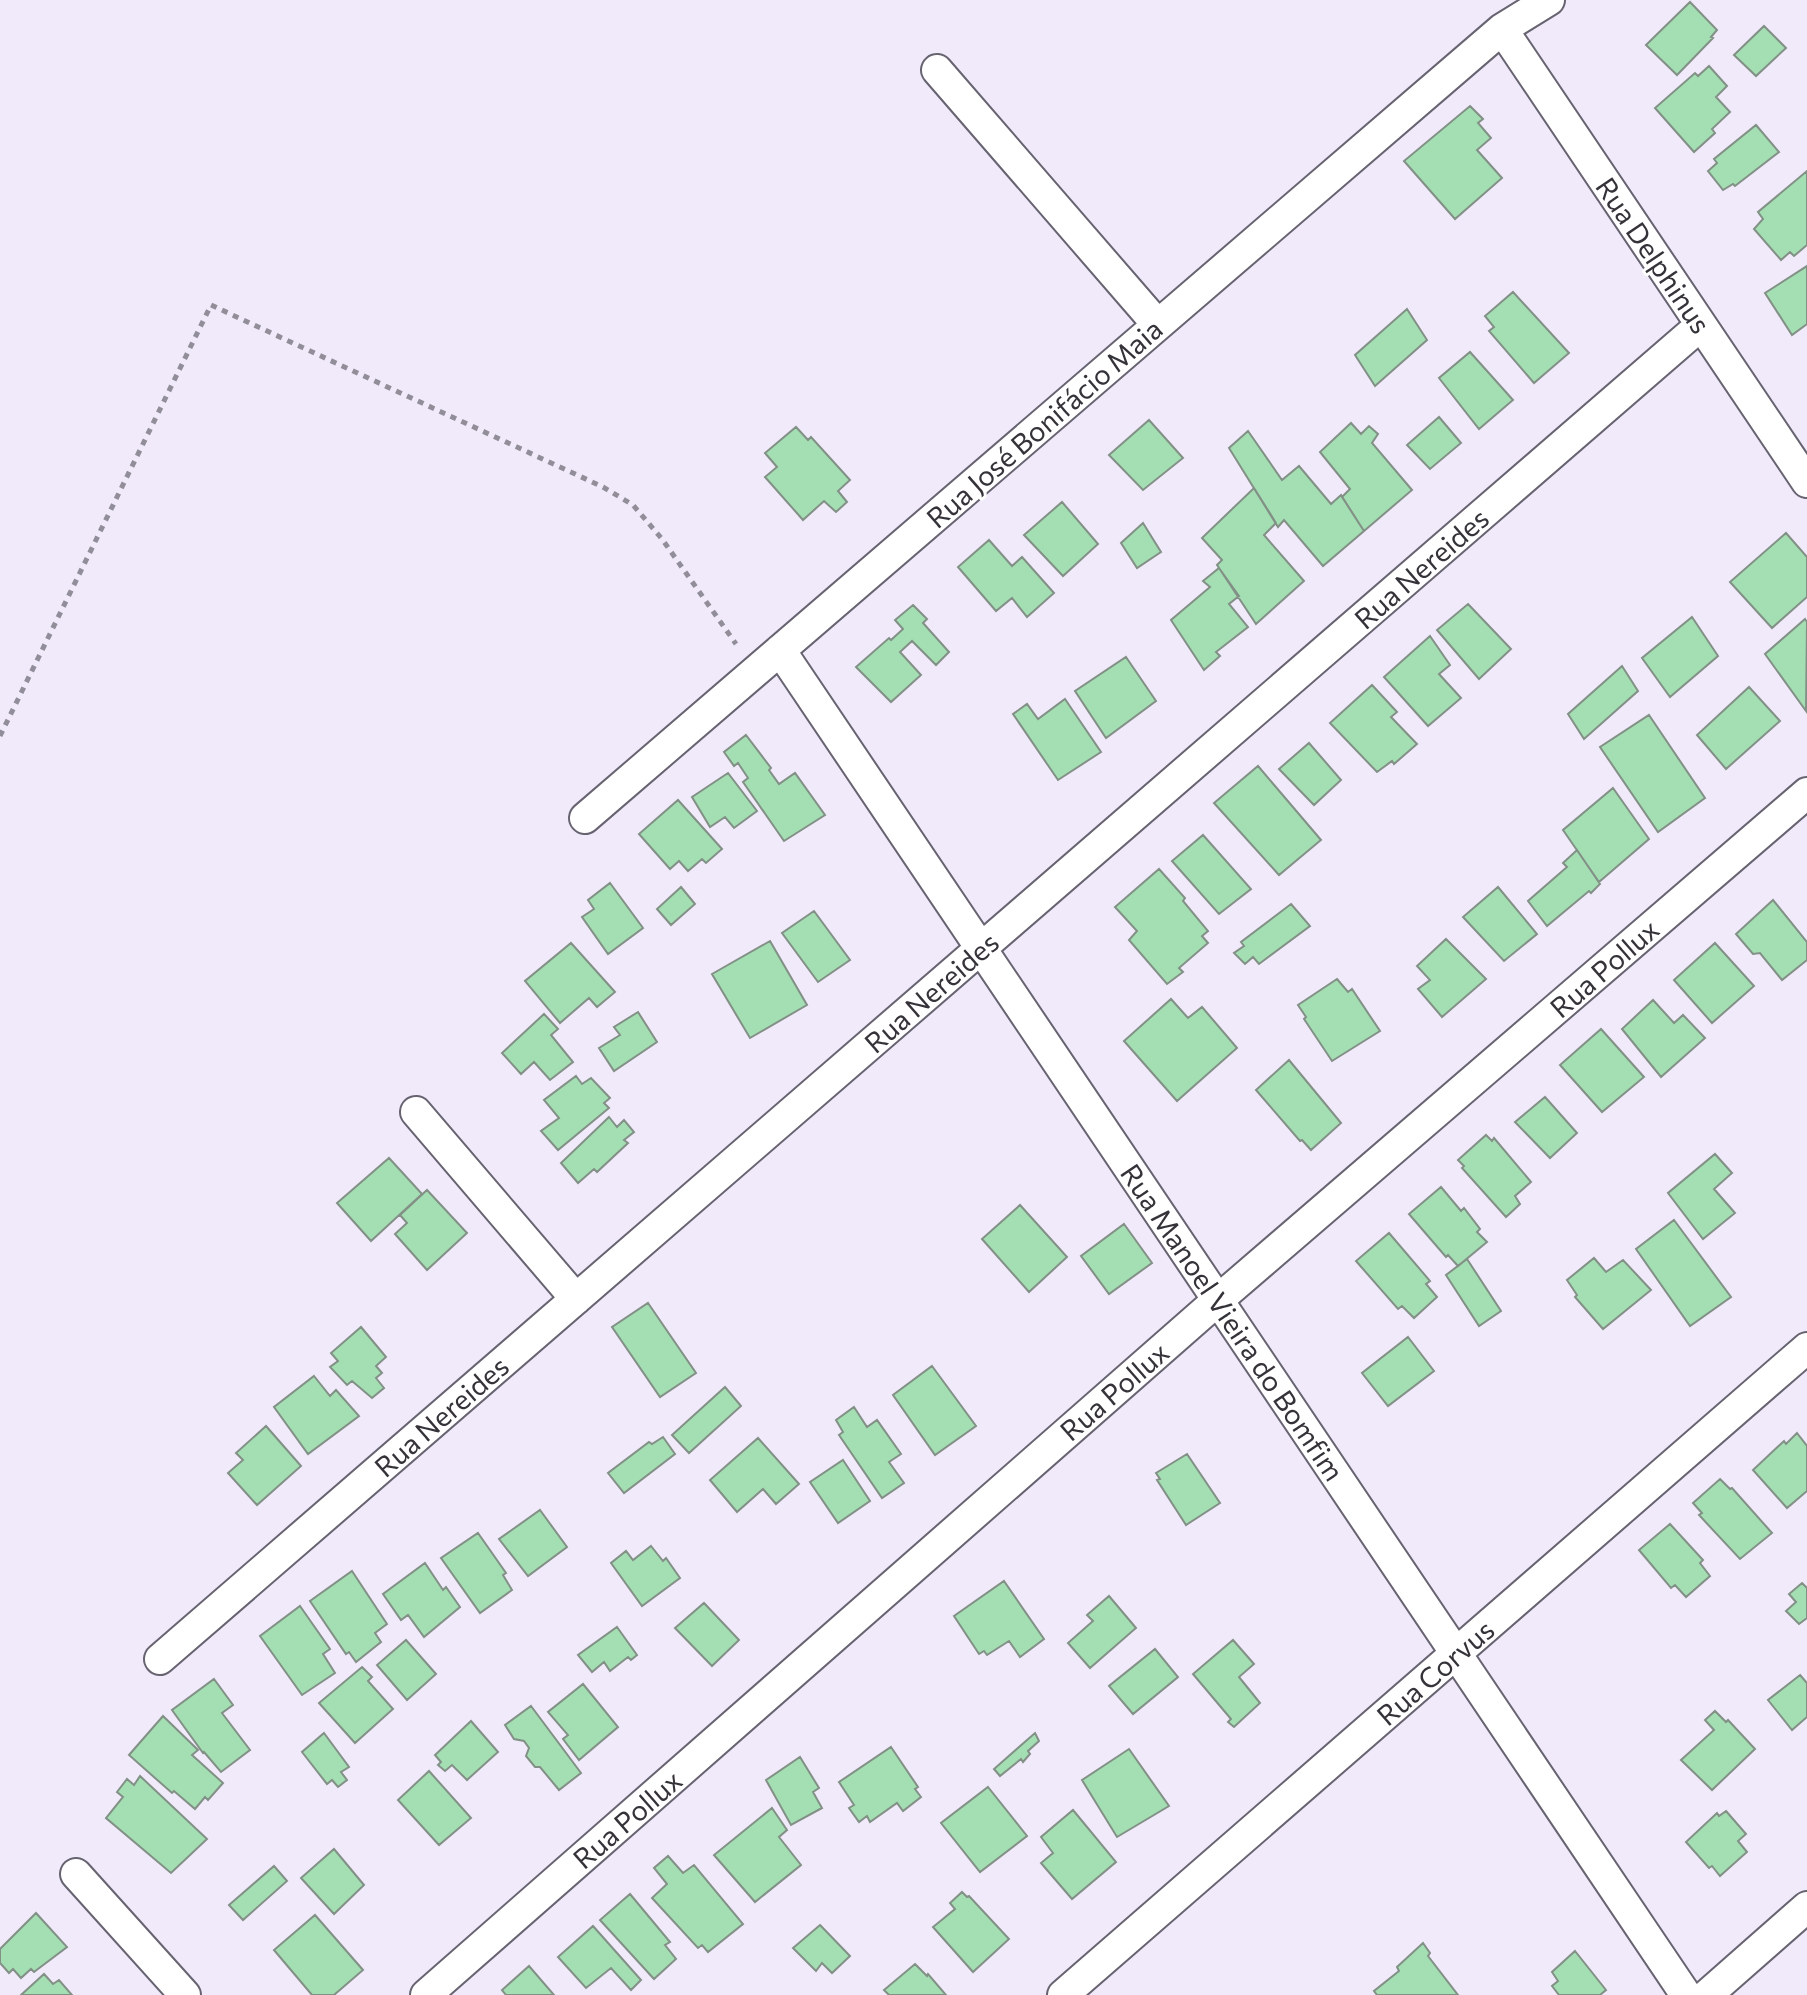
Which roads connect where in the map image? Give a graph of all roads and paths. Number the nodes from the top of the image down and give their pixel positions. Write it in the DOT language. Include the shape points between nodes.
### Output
graph roads {
  1 [pos="1549,0"];
  2 [pos="1502,29"];
  3 [pos="937,70"];
  4 [pos="1158,325"];
  5 [pos="1701,325"];
  6 [pos="1807,482"];
  7 [pos="780,650"];
  8 [pos="755,672"];
  9 [pos="0,736"];
  10 [pos="1807,793"];
  11 [pos="585,818"];
  12 [pos="982,948"];
  13 [pos="416,1112"];
  14 [pos="576,1299"];
  15 [pos="1218,1300"];
  16 [pos="1807,1348"];
  17 [pos="1456,1653"];
  18 [pos="160,1659"];
  19 [pos="76,1874"];
  20 [pos="1807,1907"];
  21 [pos="185,1995"];
  22 [pos="426,1995"];
  23 [pos="1063,1995"];
  24 [pos="1686,1995"];
  25 [pos="1707,1995"];
  1 -- 2 [label="street, Rua José Bonifácio Maia"];
  2 -- 4 [label="street, Rua José Bonifácio Maia"];
  2 -- 5 [label="street, Rua Delphinus"];
  3 -- 4 [label="street"];
  4 -- 7 [label="street, Rua José Bonifácio Maia"];
  5 -- 6 [label="street, Rua Delphinus"];
  5 -- 12 [label="street, Rua Nereides"];
  7 -- 8 [label="street, Rua José Bonifácio Maia"];
  7 -- 12 [label="street, Rua Manoel Vieira do Bomfim"];
  8 -- 9 [label="path" via="633,505 211,305"];
  8 -- 11 [label="street, Rua José Bonifácio Maia"];
  10 -- 15 [label="street, Rua Pollux"];
  12 -- 14 [label="street, Rua Nereides"];
  12 -- 15 [label="street, Rua Manoel Vieira do Bomfim"];
  13 -- 14 [label="street"];
  14 -- 18 [label="street, Rua Nereides"];
  15 -- 17 [label="street, Rua Manoel Vieira do Bomfim"];
  15 -- 22 [label="street, Rua Pollux"];
  16 -- 17 [label="street, Rua Corvus"];
  17 -- 23 [label="street, Rua Corvus"];
  17 -- 24 [label="street, Rua Manoel Vieira do Bomfim"];
  19 -- 21 [label="street"];
  20 -- 25 [label="street"];
}
